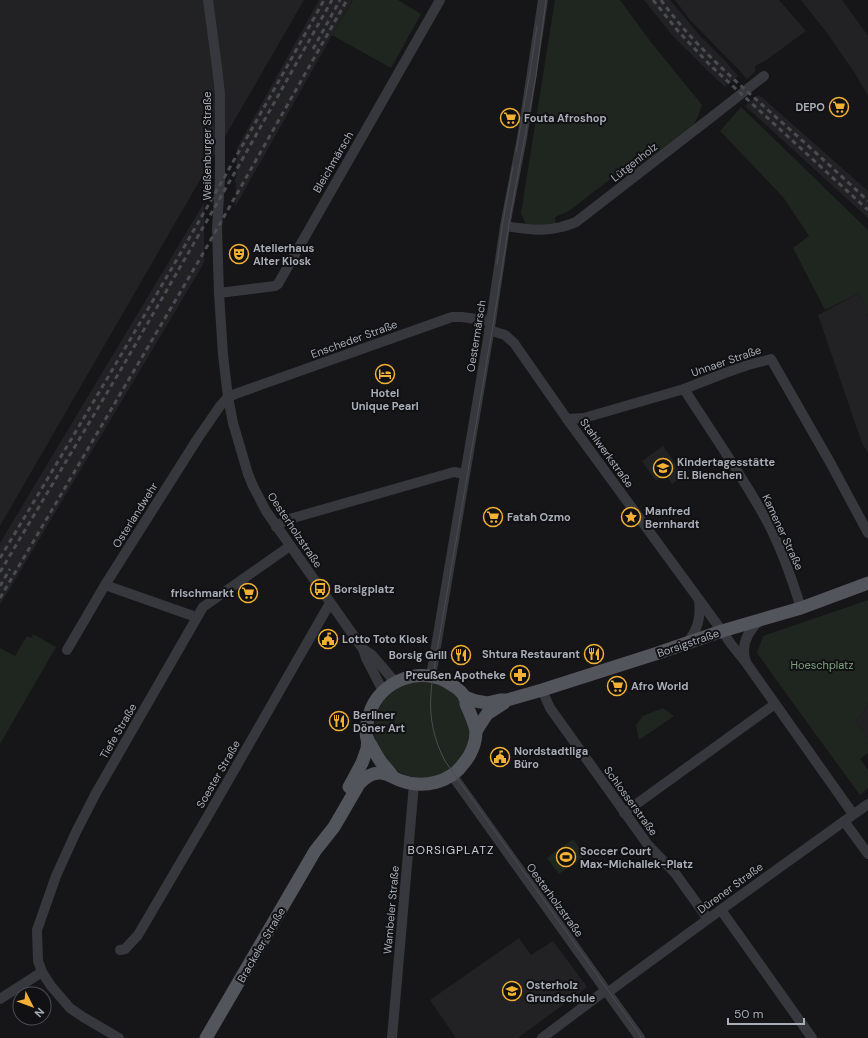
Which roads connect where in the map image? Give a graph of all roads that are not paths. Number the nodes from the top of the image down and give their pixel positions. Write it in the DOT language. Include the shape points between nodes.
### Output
graph roads {
  1 [pos="208,0"];
  2 [pos="440,0"];
  3 [pos="543,0"];
  4 [pos="764,76"];
  5 [pos="505,226"];
  6 [pos="219,293"];
  7 [pos="490,326"];
  8 [pos="684,389"];
  9 [pos="228,398"];
  10 [pos="567,419"];
  11 [pos="465,474"];
  12 [pos="276,527"];
  13 [pos="868,533"];
  14 [pos="290,546"];
  15 [pos="868,583"];
  16 [pos="105,585"];
  17 [pos="699,600"];
  18 [pos="330,603"];
  19 [pos="802,608"];
  20 [pos="196,617"];
  21 [pos="760,620"];
  22 [pos="722,631"];
  23 [pos="687,643"];
  24 [pos="363,649"];
  25 [pos="67,650"];
  26 [pos="747,664"];
  27 [pos="431,676"];
  28 [pos="395,682"];
  29 [pos="542,690"];
  30 [pos="384,691"];
  31 [pos="465,698"];
  32 [pos="507,700"];
  33 [pos="775,704"];
  34 [pos="476,731"];
  35 [pos="368,739"];
  36 [pos="452,775"];
  37 [pos="393,777"];
  38 [pos="414,784"];
  39 [pos="868,804"];
  40 [pos="624,813"];
  41 [pos="853,814"];
  42 [pos="844,821"];
  43 [pos="315,851"];
  44 [pos="868,854"];
  45 [pos="720,910"];
  46 [pos="708,919"];
  47 [pos="120,950"];
  48 [pos="42,972"];
  49 [pos="606,991"];
  50 [pos="0,1000"];
  51 [pos="119,1038"];
  52 [pos="206,1038"];
  53 [pos="392,1038"];
  54 [pos="542,1038"];
  55 [pos="640,1038"];
  56 [pos="812,1038"];
  1 -- 6 [label="street, Weißenburger Straße" via="220,94 217,230"];
  2 -- 6 [label="street, Bleichmärsch" via="278,284"];
  3 -- 5 [label="street, Oestermärsch" via="522,138"];
  4 -- 5 [label="street, Lütgenholz" via="576,222 546,230"];
  5 -- 7 [label="street, Oestermärsch"];
  6 -- 9 [label="street, Oesterholzstraße"];
  7 -- 9 [label="street, Enscheder Straße" via="462,317 452,317 238,392"];
  7 -- 10 [label="street, Stahlwerkstraße" via="514,343"];
  7 -- 11 [label="street, Oestermärsch"];
  8 -- 10 [label="street, Unnaer Straße" via="584,418"];
  8 -- 13 [label="street, Unnaer Straße" via="725,372 771,359"];
  8 -- 19 [label="street, Kamener Straße" via="726,452 768,524"];
  9 -- 12 [label="street, Oesterholzstraße" via="248,474"];
  9 -- 16 [label="street, Osterlandwehr" via="198,438"];
  10 -- 17 [label="street, Stahlwerkstraße"];
  11 -- 12 [label="street" via="454,472 286,520"];
  11 -- 27 [label="street, Oestermärsch"];
  12 -- 14 [label="street, Oesterholzstraße"];
  14 -- 18 [label="street, Oesterholzstraße"];
  14 -- 20 [label="street, Tiefe Straße" via="203,607"];
  15 -- 19 [label="main road, Borsigstraße"];
  16 -- 20 [label="street"];
  16 -- 25 [label="street, Osterlandwehr"];
  17 -- 22 [label="street, Stahlwerkstraße"];
  17 -- 23 [label="street" via="700,614 697,626"];
  18 -- 24 [label="street, Oesterholzstraße"];
  18 -- 47 [label="street, Soester Straße" via="138,935 125,949"];
  19 -- 21 [label="main road, Borsigstraße"];
  20 -- 48 [label="street, Tiefe Straße" via="96,793 56,876 37,930 38,961"];
  21 -- 22 [label="main road, Borsigstraße"];
  21 -- 26 [label="street, Stahlwerkstraße" via="752,628 746,641 744,656"];
  22 -- 23 [label="main road, Borsigstraße"];
  22 -- 26 [label="street, Stahlwerkstraße"];
  23 -- 29 [label="main road, Borsigstraße"];
  24 -- 28 [label="street, Oesterholzstraße" via="372,655"];
  24 -- 30 [label="street, Oesterholzstraße"];
  26 -- 33 [label="street, Stahlwerkstraße"];
  27 -- 28 [label="main road" via="419,675"];
  27 -- 31 [label="main road" via="447,682"];
  28 -- 30 [label="main road"];
  29 -- 32 [label="main road, Borsigstraße"];
  29 -- 40 [label="street, Schlosserstraße" via="550,708"];
  30 -- 35 [label="main road" via="371,709"];
  31 -- 32 [label="main road, Borsigstraße" via="484,703"];
  31 -- 34 [label="main road"];
  32 -- 34 [label="main road, Borsigstraße" via="487,714"];
  33 -- 40 [label="street"];
  33 -- 41 [label="street, Stahlwerkstraße"];
  34 -- 36 [label="main road" via="471,753"];
  35 -- 37 [label="main road" via="378,758"];
  35 -- 43 [label="main road, Brackeler Straße" via="362,763 316,839"];
  36 -- 38 [label="main road" via="433,784"];
  36 -- 49 [label="street, Oesterholzstraße"];
  37 -- 38 [label="main road"];
  37 -- 43 [label="main road, Brackeler Straße" via="378,773 364,779 334,827"];
  38 -- 53 [label="street, Wambeler Straße"];
  39 -- 41 [label="street, Dürener Straße"];
  40 -- 46 [label="street, Schlosserstraße" via="652,850 675,873"];
  41 -- 42 [label="street, Dürener Straße"];
  42 -- 44 [label="street"];
  42 -- 45 [label="street, Dürener Straße"];
  43 -- 52 [label="main road, Brackeler Straße"];
  45 -- 46 [label="street, Dürener Straße"];
  45 -- 56 [label="street"];
  46 -- 49 [label="street, Dürener Straße"];
  48 -- 50 [label="street"];
  48 -- 51 [label="street, Tiefe Straße" via="70,1008"];
  49 -- 54 [label="street, Dürener Straße"];
  49 -- 55 [label="street, Oesterholzstraße"];
}
